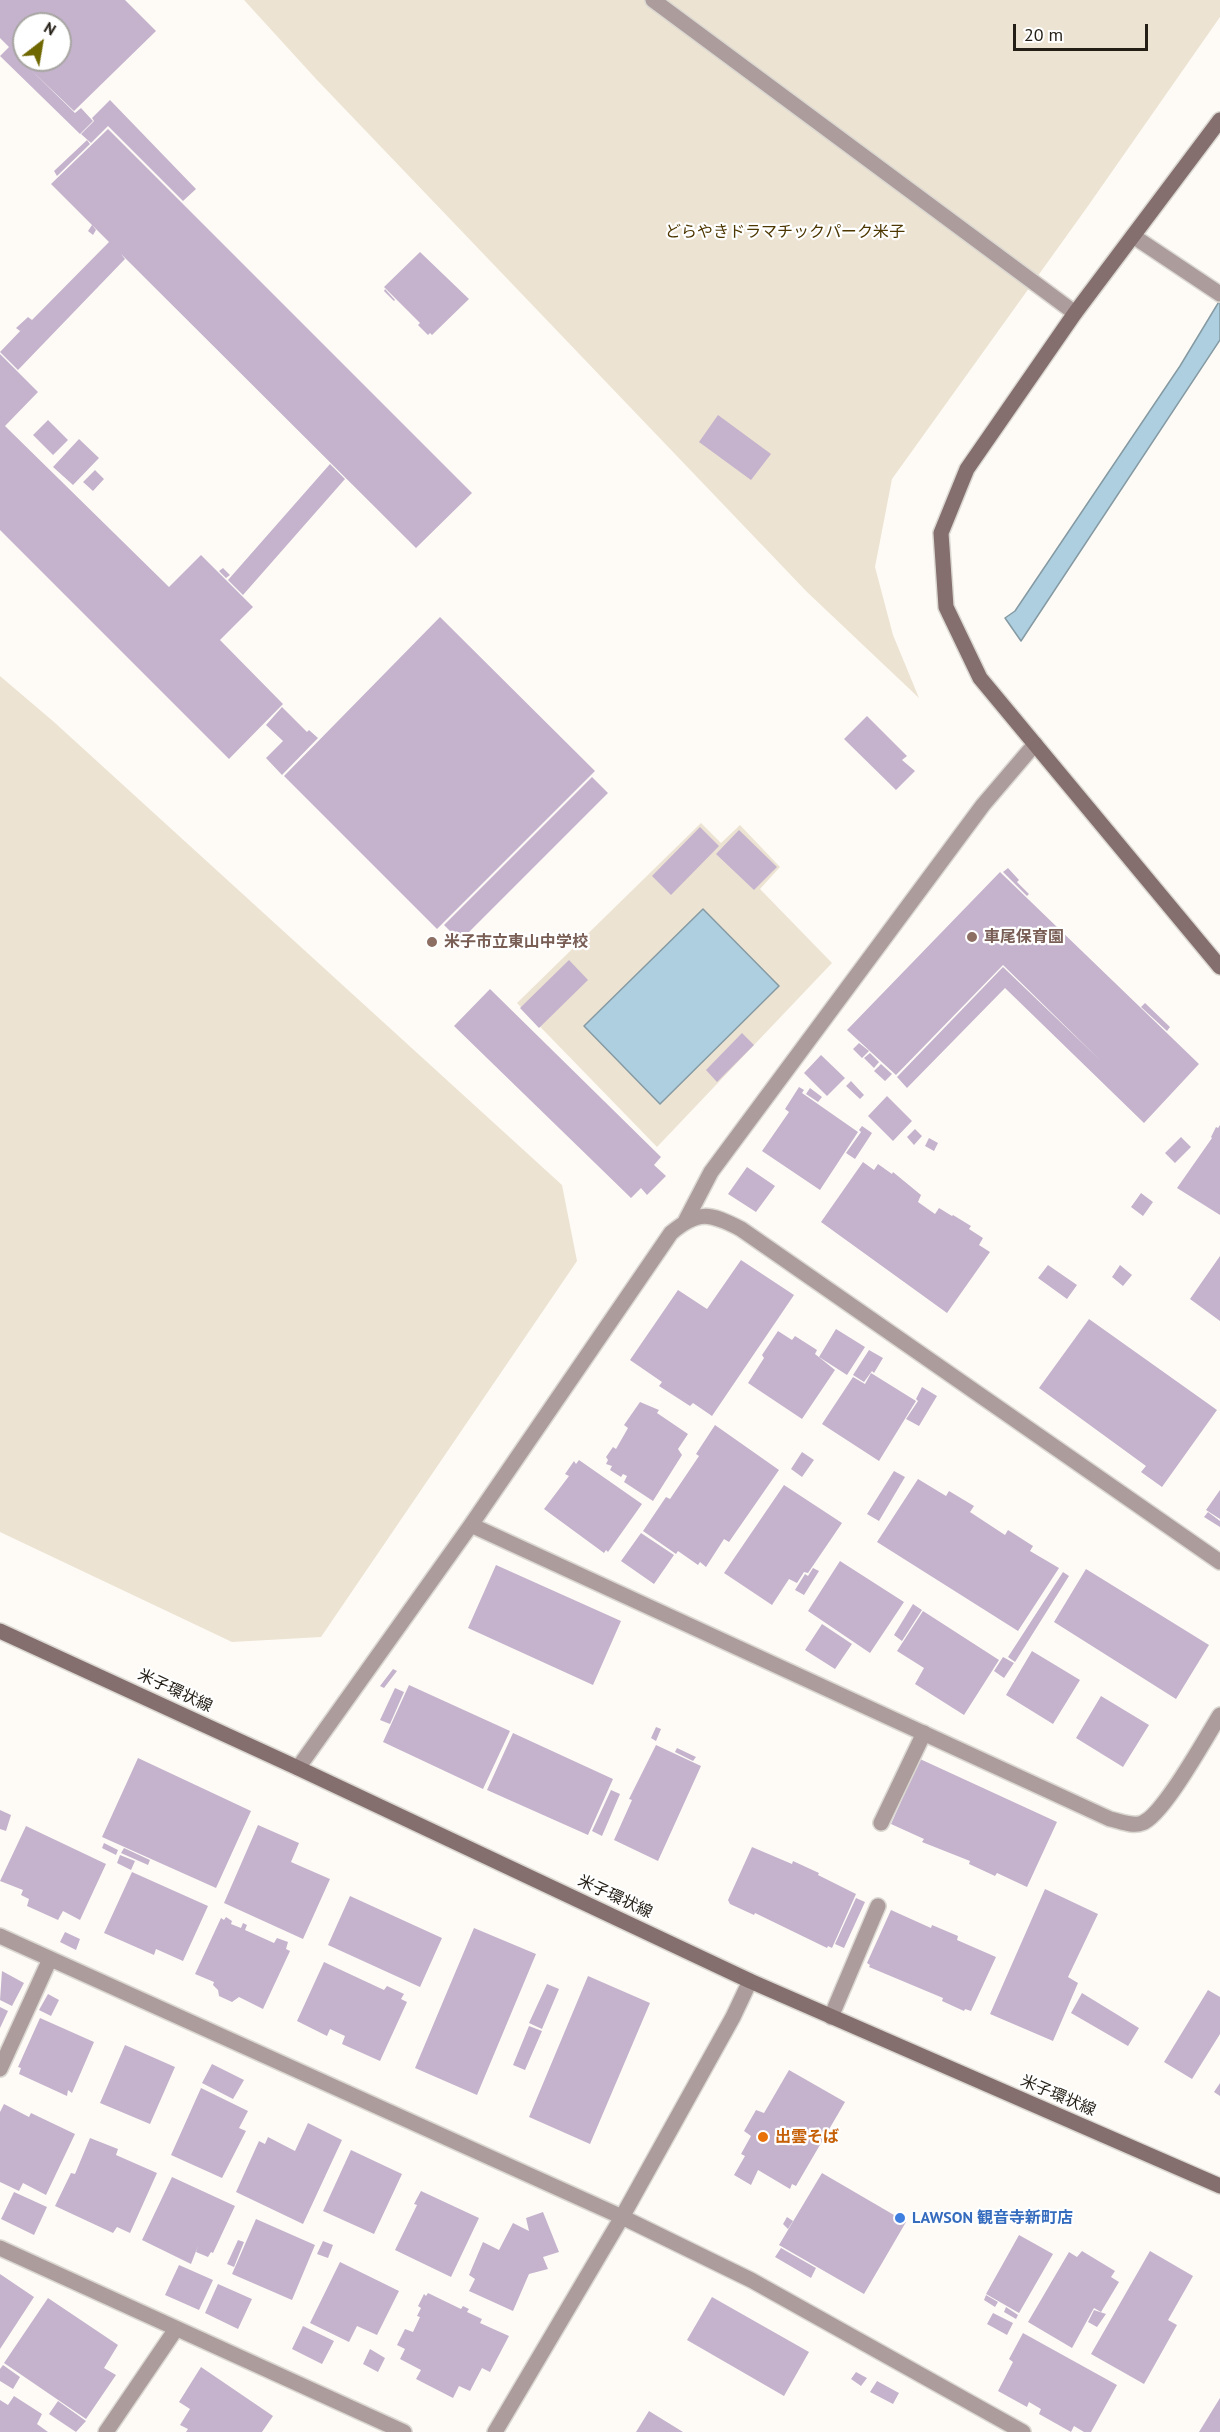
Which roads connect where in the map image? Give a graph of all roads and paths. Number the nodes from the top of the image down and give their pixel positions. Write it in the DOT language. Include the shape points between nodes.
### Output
graph roads {
  1 [pos="653,0"];
  2 [pos="1220,120"];
  3 [pos="1133,236"];
  4 [pos="1215,290"];
  5 [pos="1075,313"];
  6 [pos="1035,744"];
  7 [pos="1220,968"];
  8 [pos="686,1220"];
  9 [pos="471,1525"];
  10 [pos="1220,1562"];
  11 [pos="0,1631"];
  12 [pos="1220,1715"];
  13 [pos="924,1733"];
  14 [pos="298,1767"];
  15 [pos="881,1823"];
  16 [pos="878,1906"];
  17 [pos="0,1936"];
  18 [pos="50,1959"];
  19 [pos="750,1981"];
  20 [pos="831,2017"];
  21 [pos="0,2069"];
  22 [pos="1220,2186"];
  23 [pos="622,2217"];
  24 [pos="0,2248"];
  25 [pos="176,2329"];
  26 [pos="106,2432"];
  27 [pos="404,2432"];
  28 [pos="495,2432"];
  29 [pos="1023,2432"];
  1 -- 5 [label="street"];
  2 -- 3 [label="main road"];
  3 -- 4 [label="street"];
  3 -- 5 [label="main road"];
  5 -- 6 [label="main road" via="967,469 941,533 946,607 981,678"];
  6 -- 7 [label="main road"];
  6 -- 8 [label="street" via="983,805 711,1172"];
  8 -- 9 [label="street" via="670,1233"];
  8 -- 10 [label="street" via="707,1216 741,1229"];
  9 -- 13 [label="street"];
  9 -- 14 [label="street"];
  11 -- 14 [label="main road, 米子環状線"];
  12 -- 13 [label="street" via="1161,1808 1142,1823 1128,1824"];
  13 -- 15 [label="street"];
  14 -- 19 [label="main road, 米子環状線"];
  16 -- 20 [label="street"];
  17 -- 18 [label="street"];
  18 -- 21 [label="street"];
  18 -- 23 [label="street"];
  19 -- 20 [label="main road, 米子環状線"];
  19 -- 23 [label="street"];
  20 -- 22 [label="main road, 米子環状線"];
  23 -- 28 [label="street"];
  23 -- 29 [label="street" via="751,2280"];
  24 -- 25 [label="street"];
  25 -- 26 [label="street"];
  25 -- 27 [label="street"];
}
